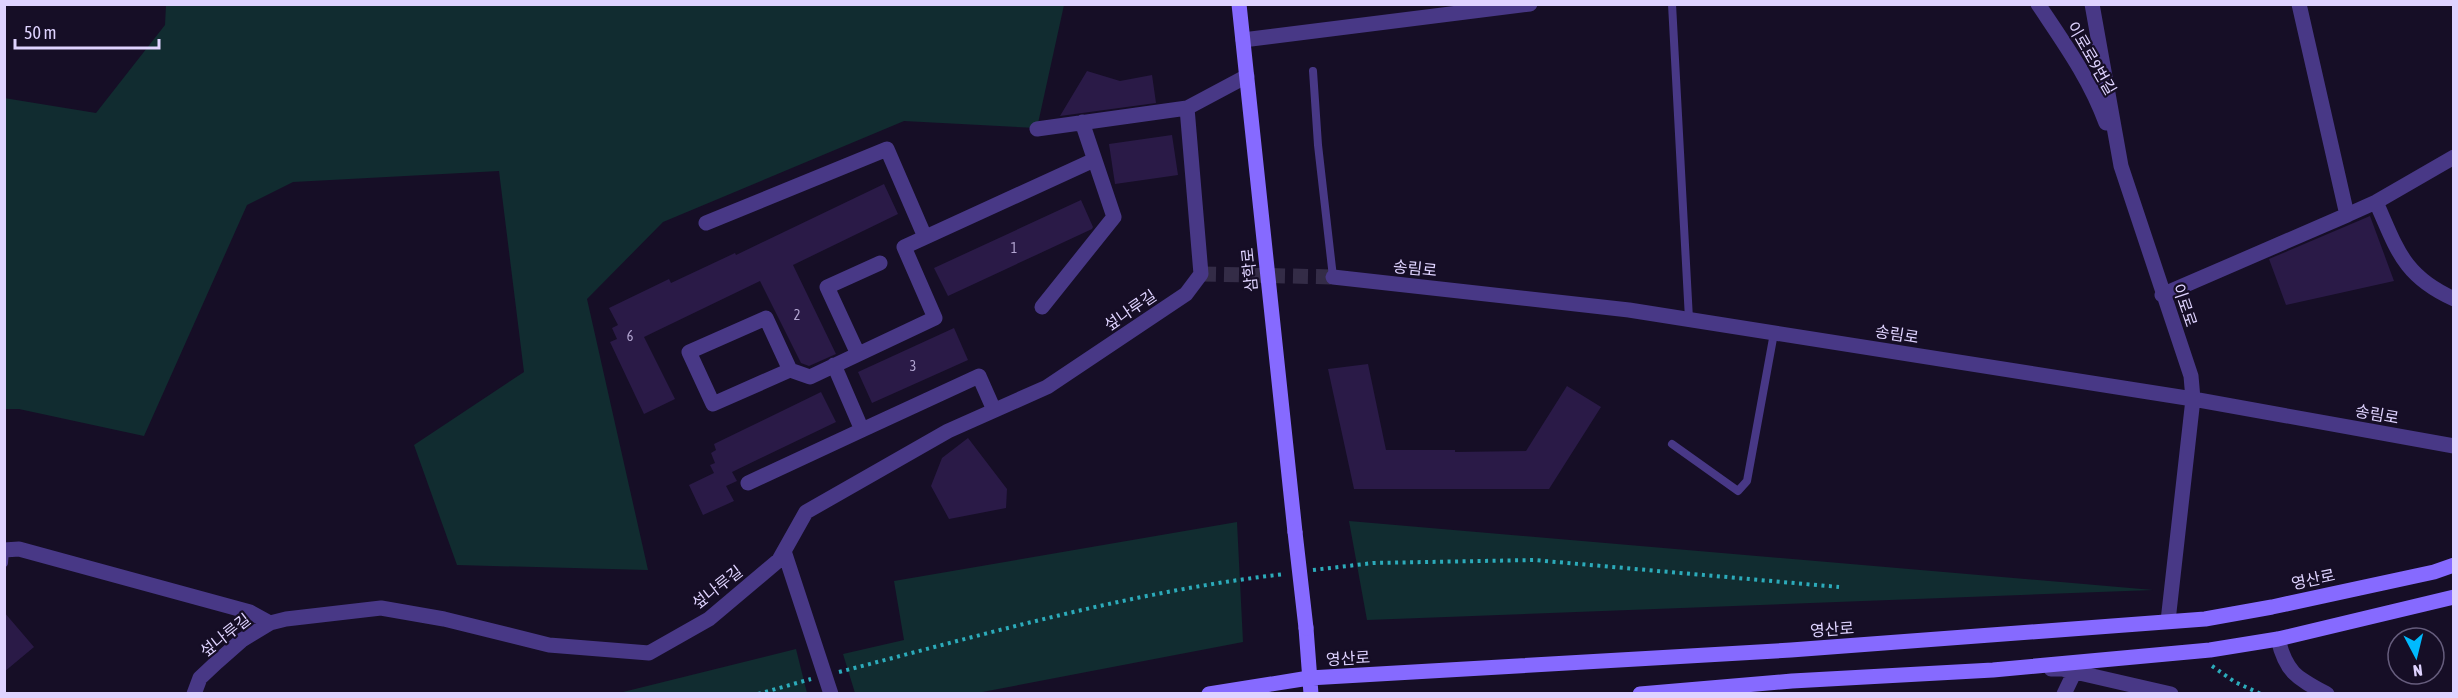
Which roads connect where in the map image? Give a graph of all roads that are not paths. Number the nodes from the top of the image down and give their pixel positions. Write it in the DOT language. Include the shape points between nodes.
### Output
graph roads {
  1 [pos="1239,4"];
  2 [pos="1530,4"];
  3 [pos="1672,4"];
  4 [pos="2038,4"];
  5 [pos="2092,4"];
  6 [pos="2299,4"];
  7 [pos="1243,40"];
  8 [pos="1313,71"];
  9 [pos="1247,76"];
  10 [pos="1187,108"];
  11 [pos="1082,122"];
  12 [pos="1038,129"];
  13 [pos="2454,157"];
  14 [pos="1095,160"];
  15 [pos="2121,166"];
  16 [pos="2376,202"];
  17 [pos="2347,215"];
  18 [pos="706,223"];
  19 [pos="925,237"];
  20 [pos="880,263"];
  21 [pos="1333,277"];
  22 [pos="2162,295"];
  23 [pos="2454,299"];
  24 [pos="1042,307"];
  25 [pos="1689,319"];
  26 [pos="1774,333"];
  27 [pos="858,354"];
  28 [pos="834,366"];
  29 [pos="790,370"];
  30 [pos="2193,399"];
  31 [pos="994,410"];
  32 [pos="862,430"];
  33 [pos="1672,444"];
  34 [pos="2454,446"];
  35 [pos="748,483"];
  36 [pos="5,550"];
  37 [pos="784,551"];
  38 [pos="4,563"];
  39 [pos="2454,565"];
  40 [pos="2454,597"];
  41 [pos="2168,621"];
  42 [pos="270,623"];
  43 [pos="2278,639"];
  44 [pos="1993,670"];
  45 [pos="2074,671"];
  46 [pos="1310,686"];
  47 [pos="1789,687"];
  48 [pos="194,693"];
  49 [pos="831,693"];
  50 [pos="1209,693"];
  51 [pos="1640,693"];
  52 [pos="1649,693"];
  53 [pos="2064,693"];
  54 [pos="2171,693"];
  55 [pos="2327,693"];
  1 -- 7 [label="street, 삼학로"];
  2 -- 7 [label="street"];
  3 -- 25 [label="lane"];
  4 -- 15 [label="street, 이로로9번길" via="2097,98"];
  5 -- 15 [label="street, 이로로"];
  6 -- 17 [label="street"];
  7 -- 9 [label="street, 삼학로"];
  8 -- 21 [label="lane"];
  9 -- 10 [label="street"];
  9 -- 46 [label="street, 삼학로, bridge"];
  10 -- 11 [label="street"];
  10 -- 31 [label="street, 섶나루길" via="1201,274 1186,294 1047,387"];
  11 -- 12 [label="street"];
  11 -- 14 [label="street"];
  13 -- 16 [label="street"];
  14 -- 19 [label="street"];
  14 -- 24 [label="street" via="1114,217"];
  15 -- 22 [label="street, 이로로"];
  16 -- 17 [label="street"];
  16 -- 23 [label="street" via="2406,266 2423,282"];
  17 -- 22 [label="street"];
  18 -- 19 [label="street" via="887,149"];
  19 -- 27 [label="street" via="904,247 934,318"];
  20 -- 27 [label="street" via="827,287"];
  21 -- 25 [label="street, 송림로"];
  22 -- 30 [label="street, 이로로" via="2191,376"];
  25 -- 26 [label="street, 송림로"];
  26 -- 30 [label="street, 송림로"];
  26 -- 33 [label="lane" via="1747,481 1738,491"];
  27 -- 28 [label="street"];
  28 -- 29 [label="street" via="810,377"];
  28 -- 32 [label="street"];
  29 -- 29 [label="street" via="713,404 689,352 766,318"];
  30 -- 34 [label="street, 송림로"];
  30 -- 41 [label="street, 이로로"];
  31 -- 32 [label="street" via="980,376"];
  31 -- 37 [label="street, 섶나루길" via="948,431 806,512"];
  32 -- 35 [label="street"];
  36 -- 38 [label="lane"];
  36 -- 42 [label="street" via="19,549 250,612"];
  37 -- 42 [label="street, 섶나루길" via="779,560 709,618 649,653 549,645 381,608"];
  37 -- 49 [label="street"];
  39 -- 41 [label="street, 영산로" via="2272,607"];
  40 -- 43 [label="street"];
  41 -- 46 [label="street, 영산로"];
  42 -- 48 [label="street, 섶나루길" via="217,662 200,678"];
  43 -- 44 [label="street" via="2196,652"];
  43 -- 55 [label="street" via="2281,655 2292,673"];
  44 -- 45 [label="street"];
  44 -- 47 [label="street"];
  45 -- 53 [label="street"];
  45 -- 54 [label="street"];
  46 -- 50 [label="street, 영산로"];
  47 -- 52 [label="street"];
  51 -- 52 [label="street"];
}
